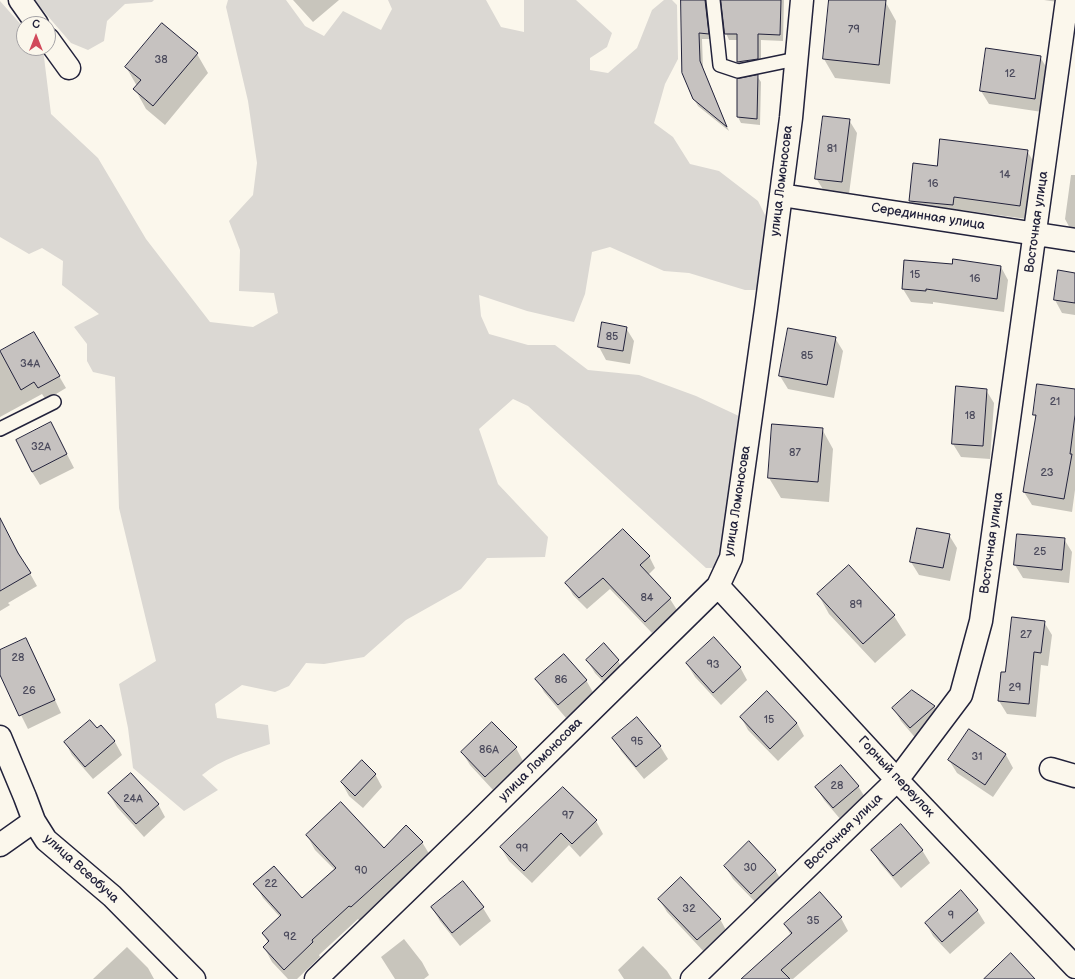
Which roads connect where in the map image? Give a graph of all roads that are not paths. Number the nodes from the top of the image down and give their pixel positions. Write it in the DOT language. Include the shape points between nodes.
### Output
graph roads {
  1 [pos="20,0"];
  2 [pos="713,0"];
  3 [pos="802,0"];
  4 [pos="1067,0"];
  5 [pos="31,16"];
  6 [pos="56,50"];
  7 [pos="796,59"];
  8 [pos="69,68"];
  9 [pos="781,195"];
  10 [pos="1035,233"];
  11 [pos="1075,240"];
  12 [pos="54,402"];
  13 [pos="0,429"];
  14 [pos="718,586"];
  15 [pos="0,737"];
  16 [pos="1051,769"];
  17 [pos="1075,776"];
  18 [pos="897,780"];
  19 [pos="34,821"];
  20 [pos="0,845"];
  21 [pos="1075,967"];
  22 [pos="194,979"];
  23 [pos="316,979"];
  24 [pos="692,979"];
  1 -- 5 [label="street"];
  2 -- 7 [label="lane" via="720,65 738,71"];
  3 -- 7 [label="street, улица Ломоносова"];
  4 -- 10 [label="street, Восточная улица"];
  6 -- 8 [label="street"];
  7 -- 9 [label="street, улица Ломоносова"];
  9 -- 10 [label="street, Серединная улица"];
  9 -- 14 [label="street, улица Ломоносова" via="730,558"];
  10 -- 11 [label="street, Серединная улица"];
  10 -- 18 [label="street, Восточная улица" via="981,621 961,695"];
  12 -- 13 [label="lane"];
  14 -- 18 [label="street, Горный переулок"];
  14 -- 23 [label="street, улица Ломоносова"];
  15 -- 19 [label="street, улица Всеобуча"];
  16 -- 17 [label="street"];
  18 -- 21 [label="street, Горный переулок"];
  18 -- 24 [label="street, Восточная улица"];
  19 -- 20 [label="street"];
  19 -- 22 [label="street, улица Всеобуча" via="46,840 112,896"];
}
